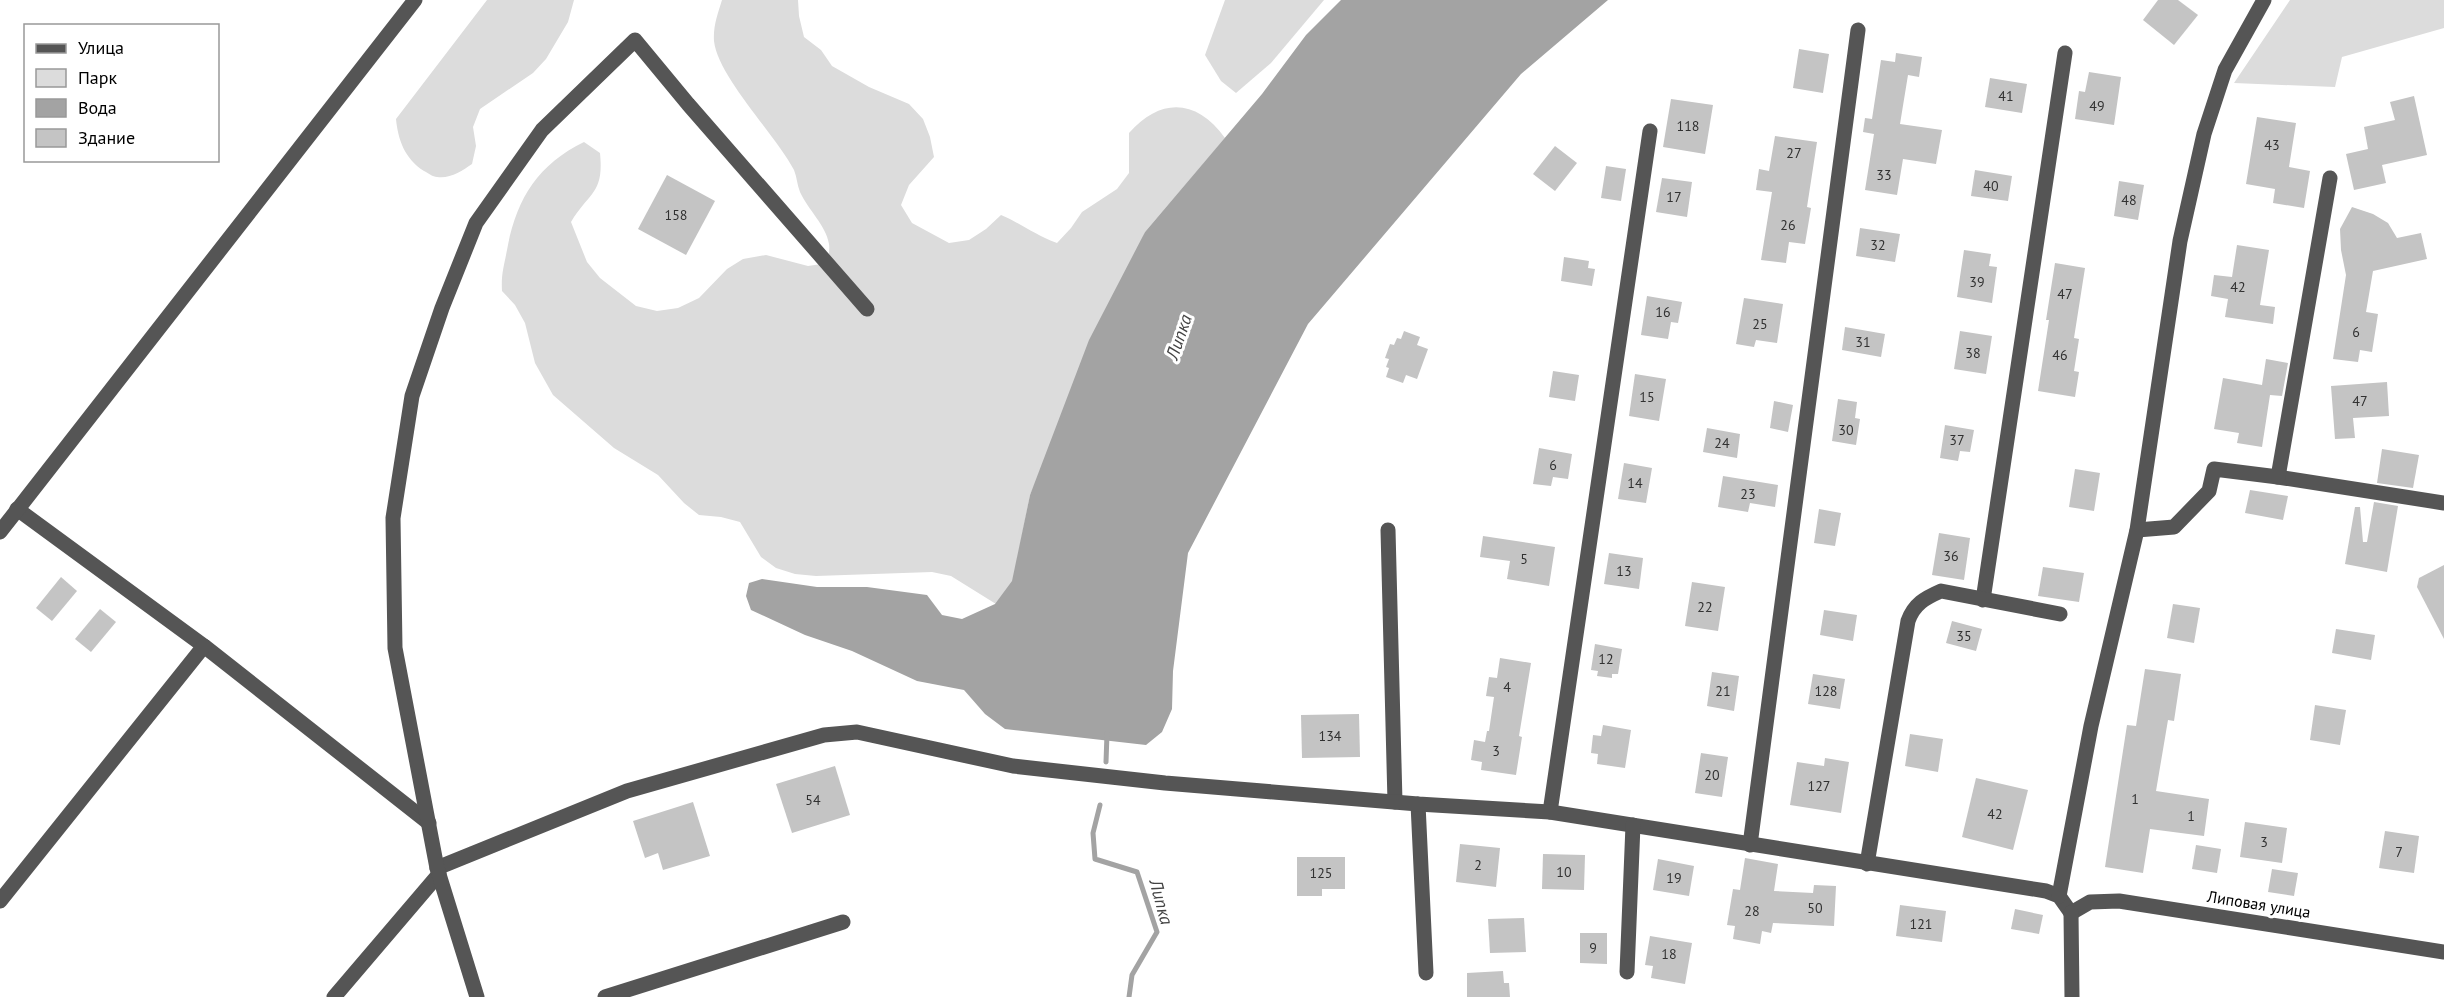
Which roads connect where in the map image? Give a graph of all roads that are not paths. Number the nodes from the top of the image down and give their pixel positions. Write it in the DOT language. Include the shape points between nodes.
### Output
graph roads {
  1 [pos="415,0"];
  2 [pos="2264,0"];
  3 [pos="1858,30"];
  4 [pos="2065,53"];
  5 [pos="1650,131"];
  6 [pos="2330,178"];
  7 [pos="867,309"];
  8 [pos="2278,477"];
  9 [pos="2444,503"];
  10 [pos="17,509"];
  11 [pos="1389,530"];
  12 [pos="2137,530"];
  13 [pos="0,532"];
  14 [pos="1983,600"];
  15 [pos="2060,614"];
  16 [pos="204,646"];
  17 [pos="1395,802"];
  18 [pos="1418,804"];
  19 [pos="1550,812"];
  20 [pos="429,823"];
  21 [pos="1633,825"];
  22 [pos="1750,845"];
  23 [pos="1867,864"];
  24 [pos="438,871"];
  25 [pos="2059,897"];
  26 [pos="0,902"];
  27 [pos="2071,913"];
  28 [pos="843,922"];
  29 [pos="2444,952"];
  30 [pos="1627,972"];
  31 [pos="1426,973"];
  32 [pos="334,997"];
  33 [pos="477,997"];
  34 [pos="604,997"];
  35 [pos="2072,997"];
  1 -- 10 [label="street"];
  2 -- 12 [label="street" via="2225,70 2204,134 2180,241"];
  3 -- 22 [label="street"];
  4 -- 14 [label="street"];
  5 -- 19 [label="street"];
  6 -- 8 [label="street"];
  7 -- 20 [label="street" via="636,40 542,130 476,223 412,396 393,518 395,648"];
  8 -- 9 [label="street"];
  8 -- 12 [label="street" via="2214,469 2209,491 2174,527"];
  10 -- 13 [label="street"];
  10 -- 16 [label="street"];
  11 -- 17 [label="street"];
  12 -- 25 [label="street" via="2091,726"];
  14 -- 15 [label="street"];
  14 -- 23 [label="street" via="1941,591 1925,597 1912,609"];
  16 -- 20 [label="street"];
  16 -- 26 [label="street"];
  17 -- 18 [label="street"];
  17 -- 24 [label="street" via="1013,766 857,732 824,735 627,791"];
  18 -- 19 [label="street"];
  18 -- 31 [label="street"];
  19 -- 21 [label="street"];
  20 -- 24 [label="street"];
  21 -- 22 [label="street"];
  21 -- 30 [label="street"];
  22 -- 23 [label="street"];
  23 -- 25 [label="street" via="2046,891"];
  24 -- 32 [label="street"];
  24 -- 33 [label="street"];
  25 -- 27 [label="street"];
  27 -- 29 [label="street, Липовая улица" via="2090,902 2119,900"];
  27 -- 35 [label="street"];
  28 -- 34 [label="street"];
}
